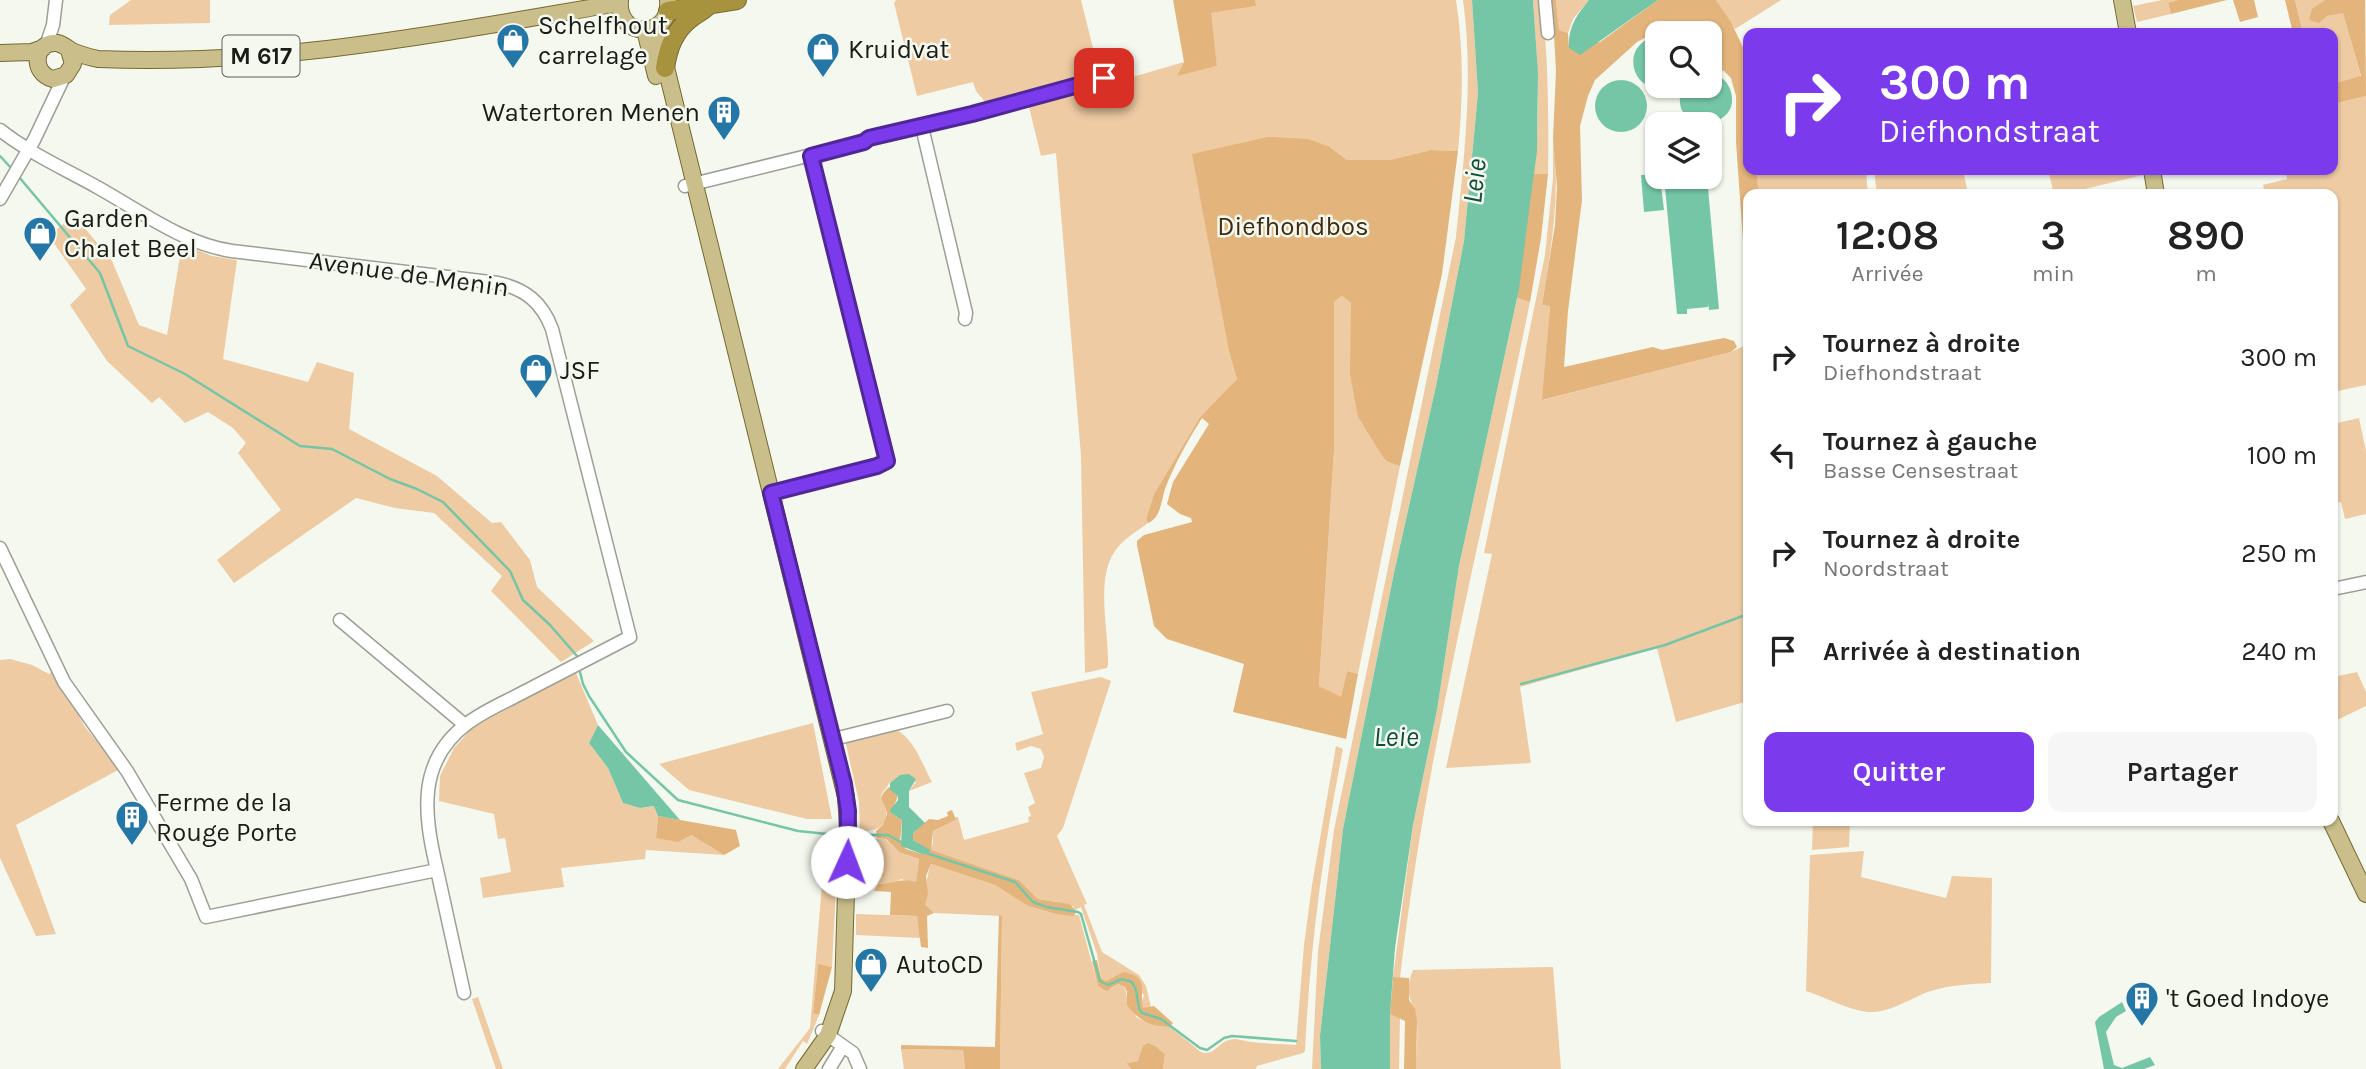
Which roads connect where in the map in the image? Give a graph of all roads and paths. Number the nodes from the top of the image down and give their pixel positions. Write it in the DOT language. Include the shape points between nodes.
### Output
graph roads {
  1 [pos="58,0"];
  2 [pos="737,0"];
  3 [pos="1545,0"];
  4 [pos="2122,0"];
  5 [pos="709,5"];
  6 [pos="620,6"];
  7 [pos="668,6"];
  8 [pos="650,28"];
  9 [pos="2127,28"];
  10 [pos="1548,33"];
  11 [pos="44,47"];
  12 [pos="67,48"];
  13 [pos="0,54"];
  14 [pos="665,68"];
  15 [pos="41,72"];
  16 [pos="67,74"];
  17 [pos="1111,77"];
  18 [pos="43,121"];
  19 [pos="922,127"];
  20 [pos="0,130"];
  21 [pos="29,148"];
  22 [pos="811,156"];
  23 [pos="690,185"];
  24 [pos="0,199"];
  25 [pos="965,319"];
  26 [pos="771,493"];
  27 [pos="0,548"];
  28 [pos="2366,582"];
  29 [pos="2338,588"];
  30 [pos="340,620"];
  31 [pos="947,711"];
  32 [pos="465,725"];
  33 [pos="834,739"];
  34 [pos="2333,826"];
  35 [pos="436,870"];
  36 [pos="2366,894"];
  37 [pos="464,993"];
  38 [pos="825,1033"];
  39 [pos="843,1046"];
  40 [pos="806,1066"];
  41 [pos="828,1069"];
  42 [pos="860,1069"];
  1 -- 11 [label="street"];
  1 -- 12 [label="street"];
  2 -- 5 [label="highway"];
  3 -- 10 [label="street"];
  4 -- 9 [label="main road"];
  5 -- 7 [label="highway"];
  5 -- 14 [label="highway" via="676,34"];
  6 -- 8 [label="main road" via="630,26"];
  6 -- 12 [label="main road, M 617" via="363,45 240,58 98,59"];
  6 -- 16 [label="main road, M 617" via="578,19 353,55 206,67 90,66"];
  7 -- 8 [label="main road" via="664,20"];
  8 -- 14 [label="main road"];
  8 -- 23 [label="main road"];
  11 -- 12 [label="main road" via="55,43"];
  11 -- 13 [label="main road"];
  11 -- 15 [label="main road" via="38,56"];
  12 -- 16 [label="main road" via="73,62"];
  13 -- 15 [label="main road"];
  14 -- 23 [label="main road"];
  15 -- 16 [label="main road" via="53,79"];
  15 -- 18 [label="street" via="48,94"];
  16 -- 18 [label="street"];
  17 -- 19 [label="street"];
  18 -- 21 [label="street"];
  19 -- 22 [label="street"];
  19 -- 25 [label="street"];
  20 -- 21 [label="street, Avenue de Menin"];
  21 -- 24 [label="street"];
  21 -- 32 [label="street, Avenue de Menin" via="177,232 217,249 498,283 522,290 542,308 552,329 630,637"];
  22 -- 23 [label="street"];
  22 -- 26 [label="street" via="887,461"];
  23 -- 26 [label="main road"];
  26 -- 33 [label="main road"];
  27 -- 35 [label="street" via="59,673 136,786 191,879 206,917"];
  28 -- 29 [label="street"];
  30 -- 32 [label="street"];
  31 -- 33 [label="street"];
  32 -- 35 [label="street" via="442,752 428,788 426,820"];
  33 -- 38 [label="main road" via="848,811 843,960"];
  34 -- 36 [label="main road"];
  35 -- 37 [label="street"];
  38 -- 39 [label="street"];
  38 -- 40 [label="main road"];
  39 -- 41 [label="street"];
  39 -- 42 [label="street" via="853,1053"];
}
